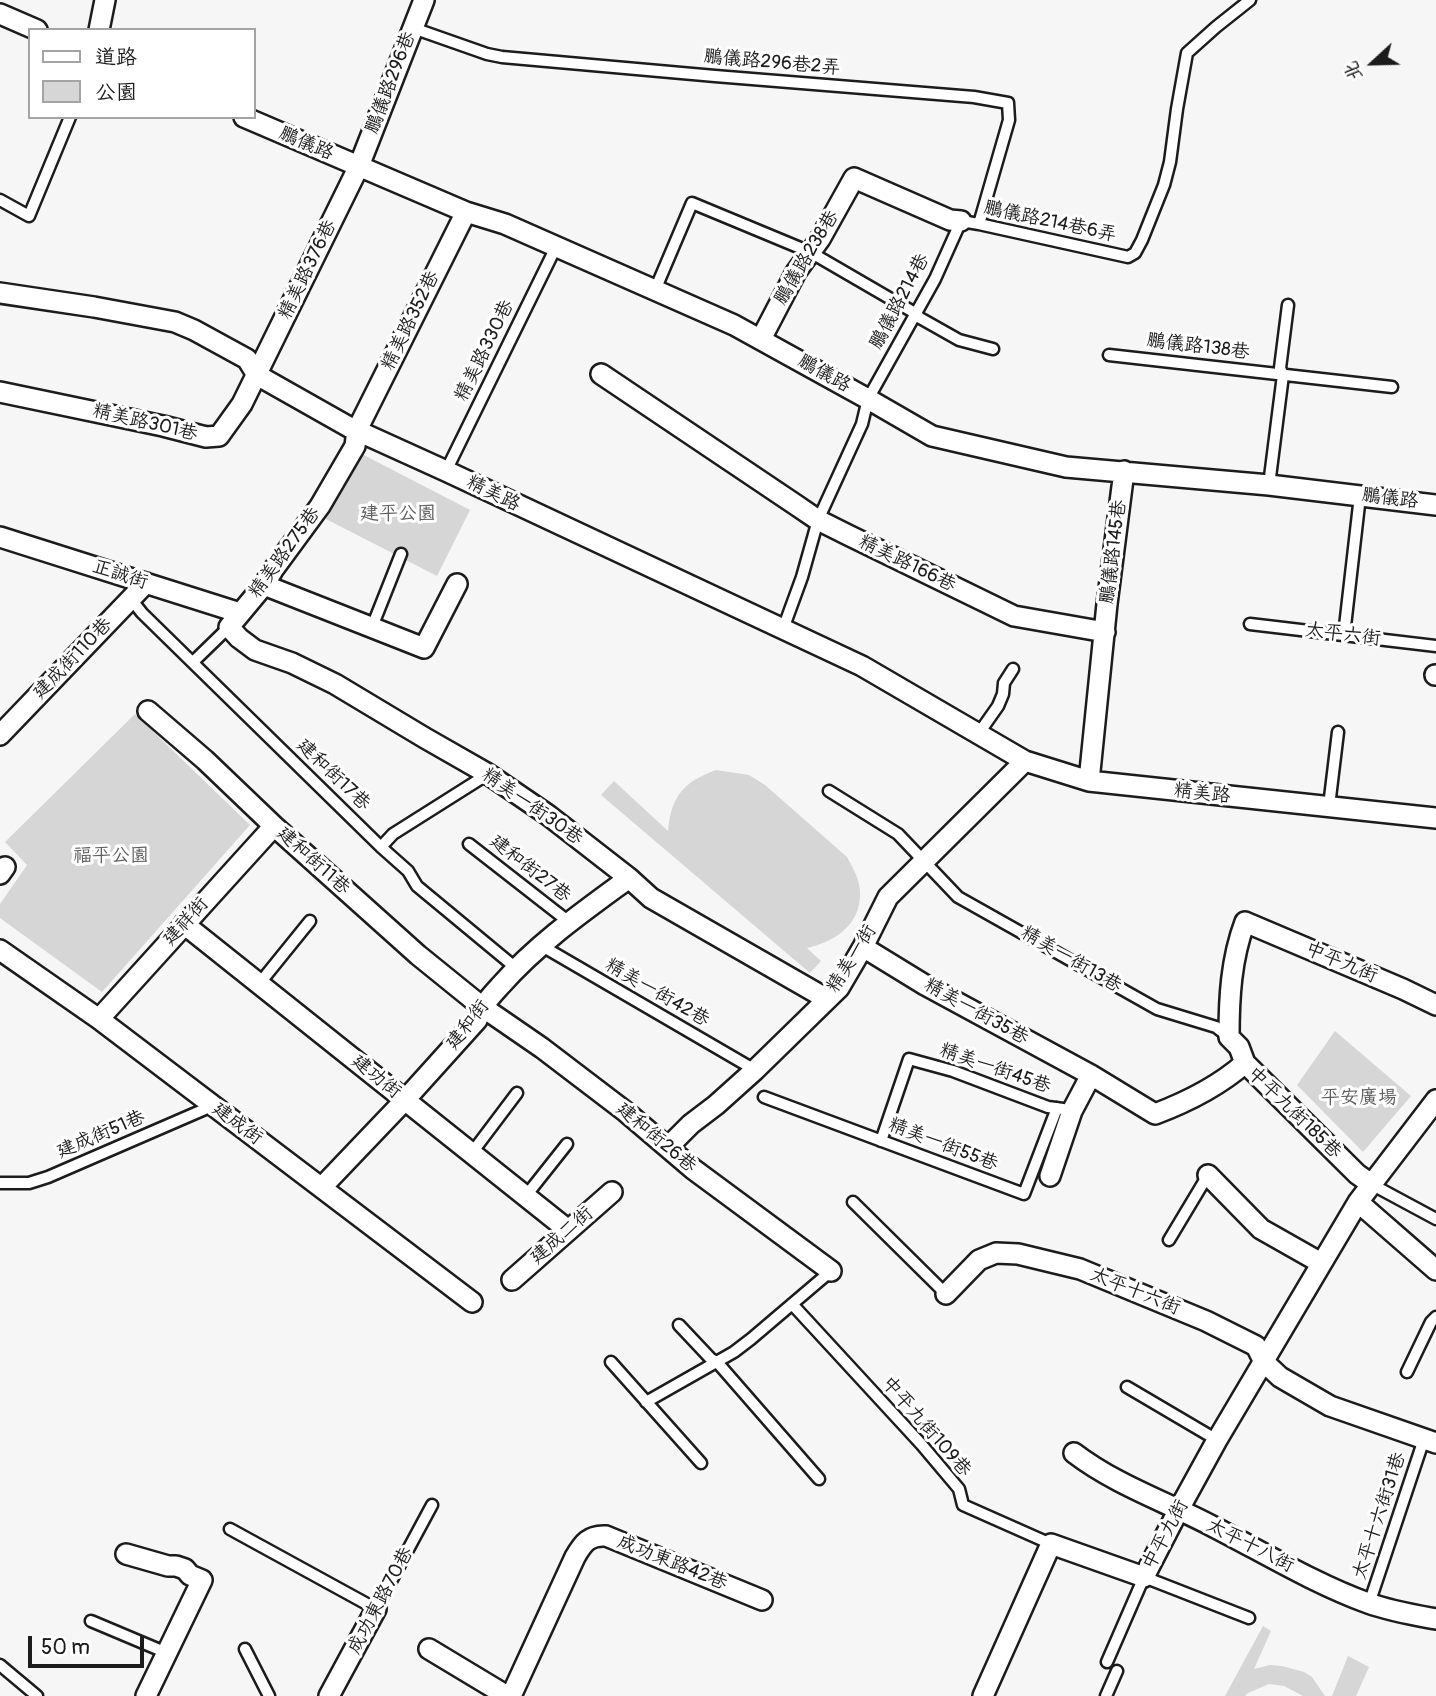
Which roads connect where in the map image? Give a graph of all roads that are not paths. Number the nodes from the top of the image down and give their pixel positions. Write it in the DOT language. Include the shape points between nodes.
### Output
graph roads {
  1 [pos="105,0"];
  2 [pos="424,0"];
  3 [pos="1250,0"];
  4 [pos="0,14"];
  5 [pos="32,28"];
  6 [pos="99,28"];
  7 [pos="413,28"];
  8 [pos="70,119"];
  9 [pos="249,119"];
  10 [pos="359,166"];
  11 [pos="0,200"];
  12 [pos="466,212"];
  13 [pos="970,222"];
  14 [pos="556,247"];
  15 [pos="810,252"];
  16 [pos="654,291"];
  17 [pos="0,293"];
  18 [pos="1288,305"];
  19 [pos="915,313"];
  20 [pos="761,339"];
  21 [pos="993,349"];
  22 [pos="1109,355"];
  23 [pos="257,374"];
  24 [pos="601,374"];
  25 [pos="1283,375"];
  26 [pos="1392,387"];
  27 [pos="0,392"];
  28 [pos="868,399"];
  29 [pos="357,430"];
  30 [pos="446,471"];
  31 [pos="1124,471"];
  32 [pos="1269,485"];
  33 [pos="1360,496"];
  34 [pos="1436,505"];
  35 [pos="818,520"];
  36 [pos="0,537"];
  37 [pos="401,554"];
  38 [pos="146,583"];
  39 [pos="457,584"];
  40 [pos="264,585"];
  41 [pos="131,599"];
  42 [pos="235,620"];
  43 [pos="1250,624"];
  44 [pos="372,627"];
  45 [pos="783,629"];
  46 [pos="1105,632"];
  47 [pos="1344,635"];
  48 [pos="1436,646"];
  49 [pos="192,662"];
  50 [pos="1436,667"];
  51 [pos="1013,669"];
  52 [pos="1436,675"];
  53 [pos="148,711"];
  54 [pos="1338,732"];
  55 [pos="979,733"];
  56 [pos="0,735"];
  57 [pos="1025,761"];
  58 [pos="488,774"];
  59 [pos="1089,781"];
  60 [pos="829,790"];
  61 [pos="1329,806"];
  62 [pos="1436,818"];
  63 [pos="274,826"];
  64 [pos="470,844"];
  65 [pos="382,847"];
  66 [pos="924,863"];
  67 [pos="629,878"];
  68 [pos="310,921"];
  69 [pos="569,922"];
  70 [pos="184,924"];
  71 [pos="542,946"];
  72 [pos="863,947"];
  73 [pos="0,950"];
  74 [pos="516,968"];
  75 [pos="259,984"];
  76 [pos="827,999"];
  77 [pos="481,1006"];
  78 [pos="1436,1006"];
  79 [pos="99,1019"];
  80 [pos="1229,1037"];
  81 [pos="1245,1063"];
  82 [pos="755,1070"];
  83 [pos="1091,1075"];
  84 [pos="517,1093"];
  85 [pos="764,1097"];
  86 [pos="404,1101"];
  87 [pos="213,1106"];
  88 [pos="1434,1106"];
  89 [pos="1064,1110"];
  90 [pos="881,1140"];
  91 [pos="567,1144"];
  92 [pos="668,1147"];
  93 [pos="471,1154"];
  94 [pos="1208,1175"];
  95 [pos="1050,1176"];
  96 [pos="0,1183"];
  97 [pos="1371,1184"];
  98 [pos="322,1187"];
  99 [pos="612,1192"];
  100 [pos="526,1197"];
  101 [pos="852,1202"];
  102 [pos="1358,1202"];
  103 [pos="1436,1219"];
  104 [pos="568,1230"];
  105 [pos="1169,1240"];
  106 [pos="1321,1263"];
  107 [pos="1436,1270"];
  108 [pos="831,1271"];
  109 [pos="512,1280"];
  110 [pos="946,1294"];
  111 [pos="472,1302"];
  112 [pos="792,1304"];
  113 [pos="1436,1317"];
  114 [pos="679,1325"];
  115 [pos="611,1362"];
  116 [pos="717,1362"];
  117 [pos="1264,1362"];
  118 [pos="1407,1372"];
  119 [pos="1127,1387"];
  120 [pos="646,1402"];
  121 [pos="1217,1440"];
  122 [pos="1430,1441"];
  123 [pos="1073,1453"];
  124 [pos="701,1463"];
  125 [pos="819,1479"];
  126 [pos="432,1505"];
  127 [pos="1178,1511"];
  128 [pos="230,1529"];
  129 [pos="1051,1544"];
  130 [pos="126,1554"];
  131 [pos="1144,1577"];
  132 [pos="762,1600"];
  133 [pos="1369,1604"];
  134 [pos="376,1609"];
  135 [pos="1250,1618"];
  136 [pos="1436,1619"];
  137 [pos="91,1621"];
  138 [pos="245,1649"];
  139 [pos="429,1649"];
  140 [pos="167,1653"];
  141 [pos="1107,1662"];
  142 [pos="0,1665"];
  143 [pos="1117,1671"];
  144 [pos="986,1695"];
  145 [pos="37,1696"];
  146 [pos="146,1696"];
  147 [pos="269,1696"];
  148 [pos="329,1696"];
  149 [pos="509,1696"];
  150 [pos="1105,1696"];
  1 -- 6 [label="street"];
  2 -- 7 [label="street, 鵬儀路296巷"];
  3 -- 13 [label="lane, 鵬儀路214巷6弄" via="1187,53 1170,162 1135,254 1128,257"];
  4 -- 5 [label="street"];
  7 -- 10 [label="street, 鵬儀路296巷"];
  7 -- 13 [label="lane, 鵬儀路296巷2弄" via="502,57 1008,103 1009,120"];
  8 -- 11 [label="lane" via="29,216"];
  9 -- 10 [label="street, 鵬儀路"];
  10 -- 12 [label="street, 鵬儀路"];
  10 -- 23 [label="street, 精美路376巷"];
  12 -- 14 [label="street, 鵬儀路"];
  12 -- 29 [label="street, 精美路352巷"];
  13 -- 15 [label="street, 鵬儀路238巷" via="950,220 854,178"];
  13 -- 19 [label="lane, 鵬儀路214巷"];
  14 -- 16 [label="street, 鵬儀路"];
  14 -- 30 [label="lane, 精美路330巷"];
  15 -- 16 [label="lane" via="692,203"];
  15 -- 19 [label="lane"];
  15 -- 20 [label="street, 鵬儀路238巷"];
  16 -- 20 [label="street, 鵬儀路"];
  17 -- 23 [label="street, 精美路" via="175,322 247,359"];
  18 -- 25 [label="lane"];
  19 -- 21 [label="lane" via="959,340"];
  19 -- 28 [label="lane, 鵬儀路214巷"];
  20 -- 28 [label="street, 鵬儀路"];
  22 -- 25 [label="lane, 鵬儀路138巷"];
  23 -- 27 [label="street, 精美路301巷" via="219,436 206,438"];
  23 -- 29 [label="street, 精美路"];
  24 -- 35 [label="street, 精美路166巷"];
  25 -- 26 [label="lane, 鵬儀路138巷"];
  25 -- 32 [label="lane"];
  28 -- 31 [label="street, 鵬儀路" via="932,436 1066,467"];
  28 -- 35 [label="lane, 鵬儀路214巷" via="862,424"];
  29 -- 30 [label="street, 精美路"];
  29 -- 40 [label="street, 精美路275巷" via="355,446 320,506"];
  30 -- 45 [label="street, 精美路"];
  31 -- 32 [label="street, 鵬儀路"];
  31 -- 46 [label="street, 鵬儀路145巷"];
  32 -- 33 [label="street, 鵬儀路"];
  33 -- 34 [label="street, 鵬儀路"];
  33 -- 47 [label="lane"];
  35 -- 45 [label="lane, 鵬儀路214巷"];
  35 -- 46 [label="street, 精美路166巷" via="1014,616"];
  36 -- 38 [label="street, 正誠街"];
  37 -- 44 [label="lane"];
  38 -- 41 [label="street, 建成街110巷"];
  38 -- 42 [label="street, 正誠街"];
  39 -- 44 [label="street" via="424,648"];
  40 -- 42 [label="street, 精美路275巷"];
  40 -- 44 [label="street"];
  41 -- 49 [label="lane, 建和街17巷"];
  41 -- 56 [label="street, 建成街110巷"];
  42 -- 49 [label="lane, 精美路275巷"];
  42 -- 58 [label="street, 精美一街30巷" via="239,638 255,650 335,684"];
  43 -- 47 [label="lane, 太平六街"];
  45 -- 55 [label="street, 精美路" via="862,666"];
  46 -- 59 [label="street"];
  47 -- 48 [label="lane, 太平六街"];
  49 -- 65 [label="lane, 建和街17巷"];
  50 -- 52 [label="lane"];
  51 -- 55 [label="lane" via="998,706"];
  53 -- 63 [label="street, 建和街11巷"];
  54 -- 61 [label="lane"];
  55 -- 57 [label="street, 精美路"];
  57 -- 59 [label="street, 精美路"];
  57 -- 66 [label="street, 精美一街"];
  58 -- 65 [label="lane" via="393,834"];
  58 -- 67 [label="street, 精美一街30巷"];
  59 -- 61 [label="street, 精美路"];
  60 -- 66 [label="lane, 精美一街13巷" via="898,834"];
  61 -- 62 [label="street, 精美路"];
  63 -- 70 [label="street, 建祥街"];
  63 -- 77 [label="street, 建和街11巷"];
  64 -- 69 [label="lane, 建和街27巷"];
  65 -- 74 [label="lane, 建和街17巷" via="417,886"];
  66 -- 72 [label="street, 精美一街" via="888,897"];
  66 -- 80 [label="lane, 精美一街13巷" via="958,897 1157,1009 1216,1027"];
  67 -- 69 [label="street, 建和街"];
  67 -- 76 [label="street, 精美一街30巷" via="651,898"];
  68 -- 75 [label="lane"];
  69 -- 71 [label="street, 建和街"];
  70 -- 75 [label="street, 建功街"];
  70 -- 79 [label="street, 建祥街"];
  71 -- 74 [label="street, 建和街"];
  71 -- 82 [label="lane, 精美一街42巷"];
  72 -- 76 [label="street, 精美一街" via="839,988"];
  72 -- 83 [label="street, 精美一街35巷"];
  73 -- 79 [label="street, 建成街"];
  74 -- 77 [label="street, 建和街"];
  75 -- 86 [label="street, 建功街"];
  76 -- 82 [label="street, 精美一街"];
  77 -- 86 [label="street, 建和街" via="477,1020"];
  77 -- 92 [label="street, 建和街26巷"];
  78 -- 80 [label="street, 中平九街" via="1245,922 1229,1000"];
  79 -- 87 [label="street, 建成街"];
  80 -- 81 [label="street" via="1239,1046"];
  81 -- 83 [label="street, 中平九街185巷" via="1229,1078 1155,1114"];
  81 -- 97 [label="street, 中平九街185巷"];
  82 -- 92 [label="street, 精美一街"];
  83 -- 89 [label="street"];
  84 -- 93 [label="lane"];
  85 -- 90 [label="lane, 精美一街55巷"];
  86 -- 93 [label="street, 建功街"];
  86 -- 98 [label="street, 建和街"];
  87 -- 96 [label="lane, 建成街51巷" via="48,1177 29,1183"];
  87 -- 98 [label="street, 建成街"];
  88 -- 97 [label="street, 中平九街"];
  89 -- 90 [label="lane, 精美一街55巷" via="1024,1194"];
  89 -- 90 [label="lane, 精美一街45巷" via="909,1059"];
  89 -- 95 [label="street"];
  91 -- 100 [label="lane"];
  92 -- 108 [label="street, 建和街26巷"];
  93 -- 100 [label="street, 建功街"];
  94 -- 105 [label="lane"];
  94 -- 106 [label="street" via="1261,1229"];
  97 -- 102 [label="street, 中平九街"];
  97 -- 103 [label="lane"];
  98 -- 111 [label="street, 建成街"];
  99 -- 104 [label="street, 建成二街"];
  100 -- 104 [label="street, 建功街"];
  101 -- 110 [label="lane, 太平十六街"];
  102 -- 106 [label="street, 中平九街"];
  102 -- 107 [label="street"];
  104 -- 109 [label="street, 建成二街"];
  106 -- 117 [label="street, 中平九街"];
  108 -- 112 [label="lane"];
  110 -- 117 [label="street, 太平十六街" via="979,1260 996,1253 1018,1254 1080,1269 1206,1321 1256,1346"];
  112 -- 116 [label="lane"];
  112 -- 129 [label="lane, 中平九街109巷" via="921,1444 959,1489 963,1505"];
  113 -- 118 [label="lane"];
  114 -- 116 [label="lane"];
  115 -- 120 [label="lane"];
  116 -- 120 [label="lane"];
  116 -- 125 [label="lane"];
  117 -- 121 [label="street, 中平九街"];
  117 -- 122 [label="street, 太平十六街" via="1280,1377 1330,1406"];
  119 -- 121 [label="lane"];
  120 -- 124 [label="lane"];
  121 -- 127 [label="street, 中平九街"];
  122 -- 133 [label="lane, 太平十六街31巷"];
  123 -- 127 [label="street, 太平十八街" via="1129,1488"];
  126 -- 134 [label="lane, 成功東路70巷"];
  127 -- 131 [label="street, 中平九街"];
  127 -- 133 [label="street, 太平十八街"];
  128 -- 134 [label="lane"];
  129 -- 131 [label="street, 中平九街"];
  129 -- 144 [label="street"];
  130 -- 140 [label="street" via="176,1566 202,1580"];
  131 -- 135 [label="lane"];
  131 -- 141 [label="lane"];
  132 -- 149 [label="street, 成功東路42巷" via="606,1536 589,1538 575,1557"];
  133 -- 136 [label="street, 太平十八街"];
  134 -- 148 [label="street, 成功東路70巷"];
  137 -- 140 [label="lane"];
  138 -- 147 [label="lane"];
  139 -- 149 [label="street, 成功東路42巷"];
  140 -- 146 [label="street"];
  142 -- 145 [label="lane"];
  143 -- 150 [label="lane"];
}
